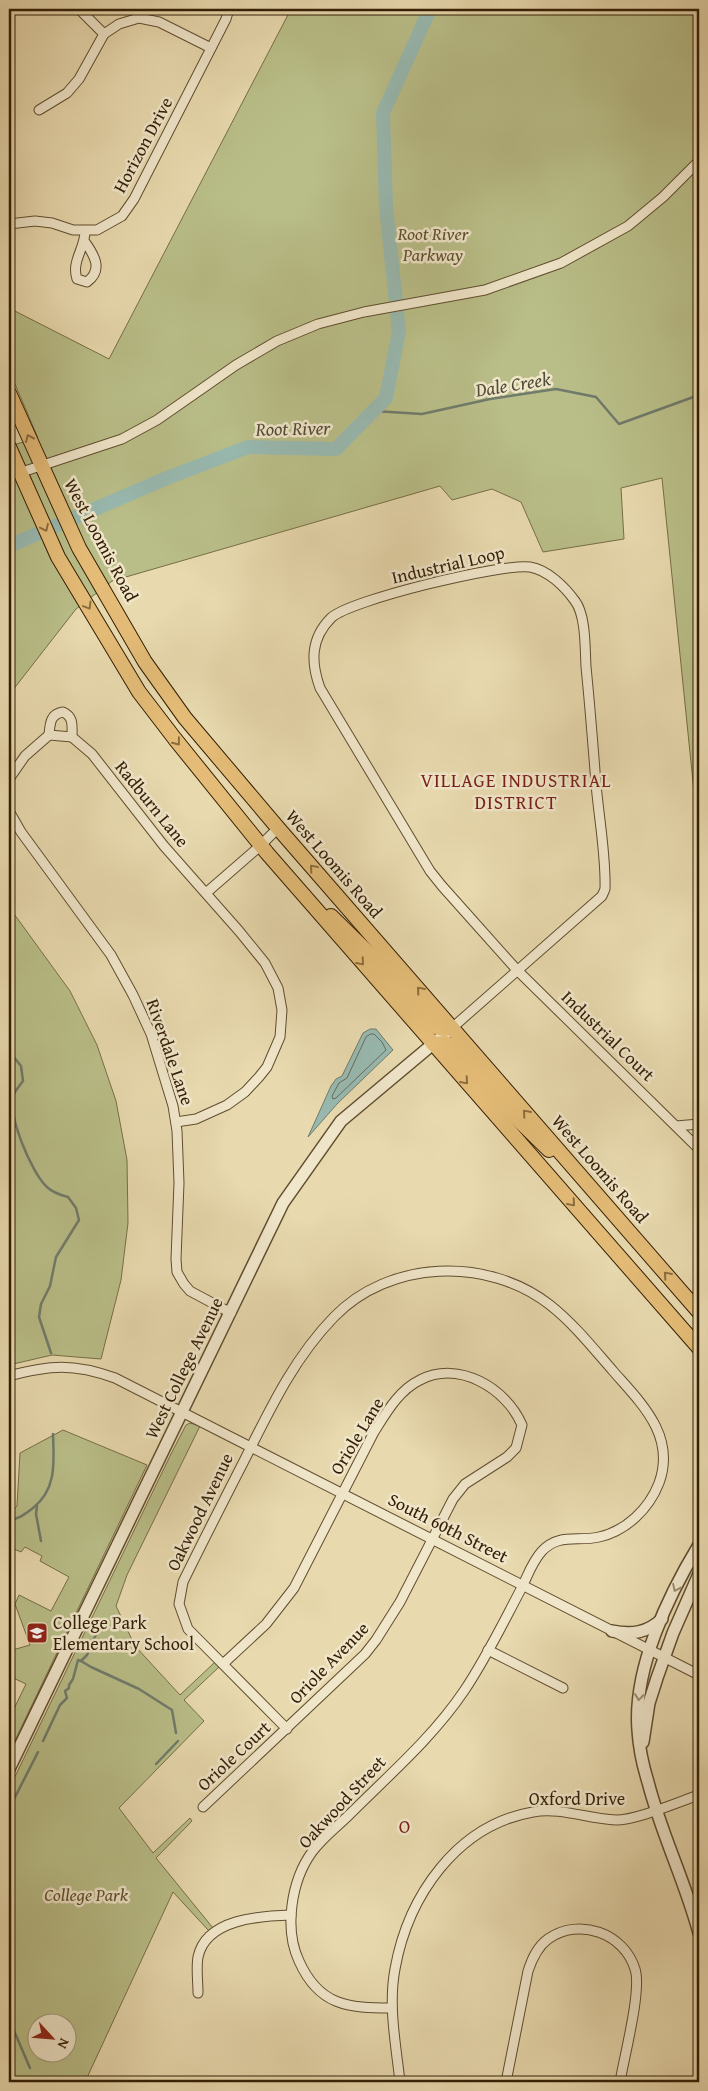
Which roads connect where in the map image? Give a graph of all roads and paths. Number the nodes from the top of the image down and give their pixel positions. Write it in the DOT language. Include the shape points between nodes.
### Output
graph roads {
  1 [pos="79,9"];
  2 [pos="230,9"];
  3 [pos="104,34"];
  4 [pos="211,48"];
  5 [pos="39,110"];
  6 [pos="699,162"];
  7 [pos="9,224"];
  8 [pos="85,231"];
  9 [pos="85,242"];
  10 [pos="9,393"];
  11 [pos="9,447"];
  12 [pos="41,466"];
  13 [pos="19,473"];
  14 [pos="49,735"];
  15 [pos="72,737"];
  16 [pos="9,779"];
  17 [pos="9,811"];
  18 [pos="278,828"];
  19 [pos="260,846"];
  20 [pos="296,886"];
  21 [pos="206,893"];
  22 [pos="517,970"];
  23 [pos="452,1028"];
  24 [pos="433,1044"];
  25 [pos="176,1122"];
  26 [pos="699,1124"];
  27 [pos="676,1126"];
  28 [pos="699,1149"];
  29 [pos="578,1172"];
  30 [pos="699,1312"];
  31 [pos="231,1313"];
  32 [pos="683,1329"];
  33 [pos="699,1343"];
  34 [pos="699,1348"];
  35 [pos="9,1376"];
  36 [pos="182,1412"];
  37 [pos="251,1447"];
  38 [pos="342,1493"];
  39 [pos="432,1538"];
  40 [pos="697,1552"];
  41 [pos="699,1574"];
  42 [pos="523,1585"];
  43 [pos="663,1617"];
  44 [pos="612,1631"];
  45 [pos="488,1650"];
  46 [pos="650,1650"];
  47 [pos="665,1657"];
  48 [pos="223,1664"];
  49 [pos="699,1675"];
  50 [pos="563,1688"];
  51 [pos="287,1729"];
  52 [pos="642,1753"];
  53 [pos="9,1768"];
  54 [pos="699,1795"];
  55 [pos="203,1807"];
  56 [pos="657,1810"];
  57 [pos="291,1915"];
  58 [pos="699,1932"];
  59 [pos="198,1992"];
  60 [pos="392,2008"];
  61 [pos="400,2082"];
  62 [pos="506,2082"];
  63 [pos="620,2082"];
  1 -- 3 [label="street"];
  2 -- 4 [label="street, Horizon Drive"];
  3 -- 4 [label="street" via="119,24 139,18 159,22"];
  3 -- 5 [label="street" via="79,79 67,93"];
  4 -- 8 [label="street, Horizon Drive" via="134,199 122,216 97,230"];
  6 -- 12 [label="street" via="628,226 561,263 485,290 364,312 318,324 277,341 236,364 157,420 122,439"];
  7 -- 8 [label="street, Horizon Drive" via="35,221"];
  8 -- 9 [label="street"];
  12 -- 10 [label="main road, West Loomis Road, one-way"];
  11 -- 13 [label="main road"];
  12 -- 13 [label="street"];
  12 -- 18 [label="main road, West Loomis Road" via="82,551 151,670 185,718"];
  13 -- 19 [label="main road, one-way" via="63,564 139,692"];
  14 -- 15 [label="street"];
  14 -- 15 [label="street" via="52,718 63,712 72,721"];
  14 -- 16 [label="street" via="25,756"];
  15 -- 21 [label="street, Radburn Lane" via="92,754 164,846"];
  17 -- 25 [label="street, Riverdale Lane" via="97,934 129,988 151,1034"];
  18 -- 19 [label="street"];
  23 -- 18 [label="main road, West Loomis Road, one-way"];
  19 -- 20 [label="main road"];
  19 -- 21 [label="street"];
  20 -- 23 [label="main road" via="385,969 436,1027"];
  20 -- 24 [label="main road, one-way"];
  21 -- 25 [label="street, Radburn Lane" via="265,963 278,988 282,1010 280,1037 267,1067 246,1092 196,1119"];
  22 -- 22 [label="street, Industrial Loop" via="602,896 605,881 579,608 554,578 532,568 514,566 473,573 352,607 331,618 317,639 313,661 320,688 430,871"];
  22 -- 23 [label="street, Industrial Loop"];
  22 -- 27 [label="street, Industrial Court"];
  23 -- 24 [label="street, West College Avenue"];
  29 -- 23 [label="main road, West Loomis Road, one-way"];
  24 -- 29 [label="main road" via="451,1045 542,1145"];
  24 -- 31 [label="street, West College Avenue" via="341,1121 283,1203"];
  24 -- 32 [label="main road, one-way"];
  25 -- 31 [label="street, Riverdale Lane" via="178,1272 190,1291"];
  26 -- 27 [label="street"];
  27 -- 28 [label="street, Industrial Court"];
  30 -- 29 [label="main road, West Loomis Road, one-way"];
  31 -- 36 [label="street, West College Avenue"];
  32 -- 33 [label="main road"];
  32 -- 34 [label="main road"];
  35 -- 36 [label="street, South 60th Street" via="51,1367 85,1368 115,1378"];
  36 -- 37 [label="street, South 60th Street"];
  36 -- 53 [label="street, West College Avenue"];
  37 -- 38 [label="street, South 60th Street"];
  37 -- 42 [label="street, Oakwood Avenue" via="300,1358 346,1305 368,1290 421,1273 453,1271 483,1274 519,1286 548,1303 576,1327 645,1407 664,1445 664,1470 642,1512 620,1530 597,1538 558,1539 543,1550"];
  37 -- 48 [label="street, Oakwood Avenue" via="183,1582 179,1604 188,1629"];
  38 -- 39 [label="street, South 60th Street"];
  38 -- 39 [label="street, Oriole Lane" via="374,1432 407,1389 436,1374 457,1373 479,1381 516,1410 522,1425 520,1438 507,1457 465,1484"];
  38 -- 48 [label="street, Oriole Lane" via="294,1588 266,1624"];
  39 -- 42 [label="street, South 60th Street"];
  39 -- 51 [label="street, Oriole Avenue" via="400,1602 376,1640"];
  40 -- 43 [label="street, one-way"];
  41 -- 47 [label="street"];
  42 -- 44 [label="street, South 60th Street"];
  42 -- 45 [label="street, Oakwood Street"];
  43 -- 44 [label="street" via="655,1626 641,1632"];
  43 -- 46 [label="street"];
  44 -- 46 [label="street, South 60th Street"];
  45 -- 50 [label="street"];
  45 -- 57 [label="street, Oakwood Street" via="464,1691 436,1728 312,1852 298,1882"];
  46 -- 47 [label="street, South 60th Street"];
  46 -- 52 [label="street, one-way" via="638,1710"];
  47 -- 49 [label="street, South 60th Street"];
  47 -- 52 [label="street" via="649,1703"];
  48 -- 51 [label="street, Oakwood Avenue"];
  51 -- 55 [label="street, Oriole Court"];
  52 -- 56 [label="street"];
  54 -- 56 [label="street, Oxford Drive"];
  56 -- 58 [label="street"];
  56 -- 60 [label="street, Oxford Drive" via="618,1820 563,1812 534,1812 498,1821 473,1835 444,1863 422,1895 405,1929 395,1970"];
  57 -- 59 [label="street" via="254,1917 214,1932 202,1946 198,1958"];
  57 -- 60 [label="street, Oakwood Street" via="294,1950 306,1977 329,2000 358,2008"];
  60 -- 61 [label="street, Oxford Drive"];
  62 -- 63 [label="street" via="528,1971 534,1956 547,1940 562,1932 581,1929 615,1938 628,1952 636,1970 637,1992"];
}
